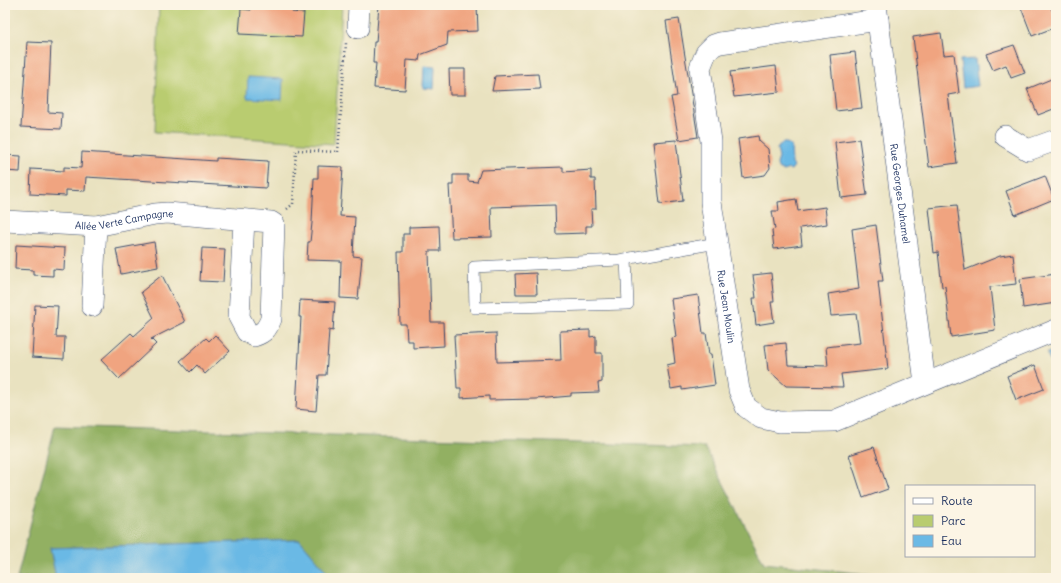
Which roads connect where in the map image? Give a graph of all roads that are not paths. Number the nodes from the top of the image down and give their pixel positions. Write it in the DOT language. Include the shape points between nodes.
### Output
graph roads {
  1 [pos="359,5"];
  2 [pos="877,13"];
  3 [pos="358,28"];
  4 [pos="1006,136"];
  5 [pos="1056,140"];
  6 [pos="244,220"];
  7 [pos="5,221"];
  8 [pos="96,226"];
  9 [pos="717,243"];
  10 [pos="626,258"];
  11 [pos="92,306"];
  12 [pos="1056,330"];
  13 [pos="925,383"];
  1 -- 3 [label="street"];
  2 -- 9 [label="street, Rue Jean Moulin" via="720,43 706,53 700,68 712,141 710,202"];
  2 -- 13 [label="street, Rue Georges Duhamel"];
  4 -- 5 [label="street" via="1028,150"];
  6 -- 6 [label="street, Allée Verte Campagne" via="274,224 271,319 267,328 254,336 247,332 239,317"];
  6 -- 8 [label="street, Allée Verte Campagne" via="167,213"];
  7 -- 8 [label="street, Allée Verte Campagne"];
  8 -- 11 [label="street"];
  9 -- 10 [label="lane"];
  9 -- 13 [label="street, Rue Jean Moulin" via="741,397 746,407 755,415 780,422 834,421"];
  10 -- 10 [label="lane" via="474,267 475,308 628,304"];
  12 -- 13 [label="street, Rue Jean Moulin"];
}
